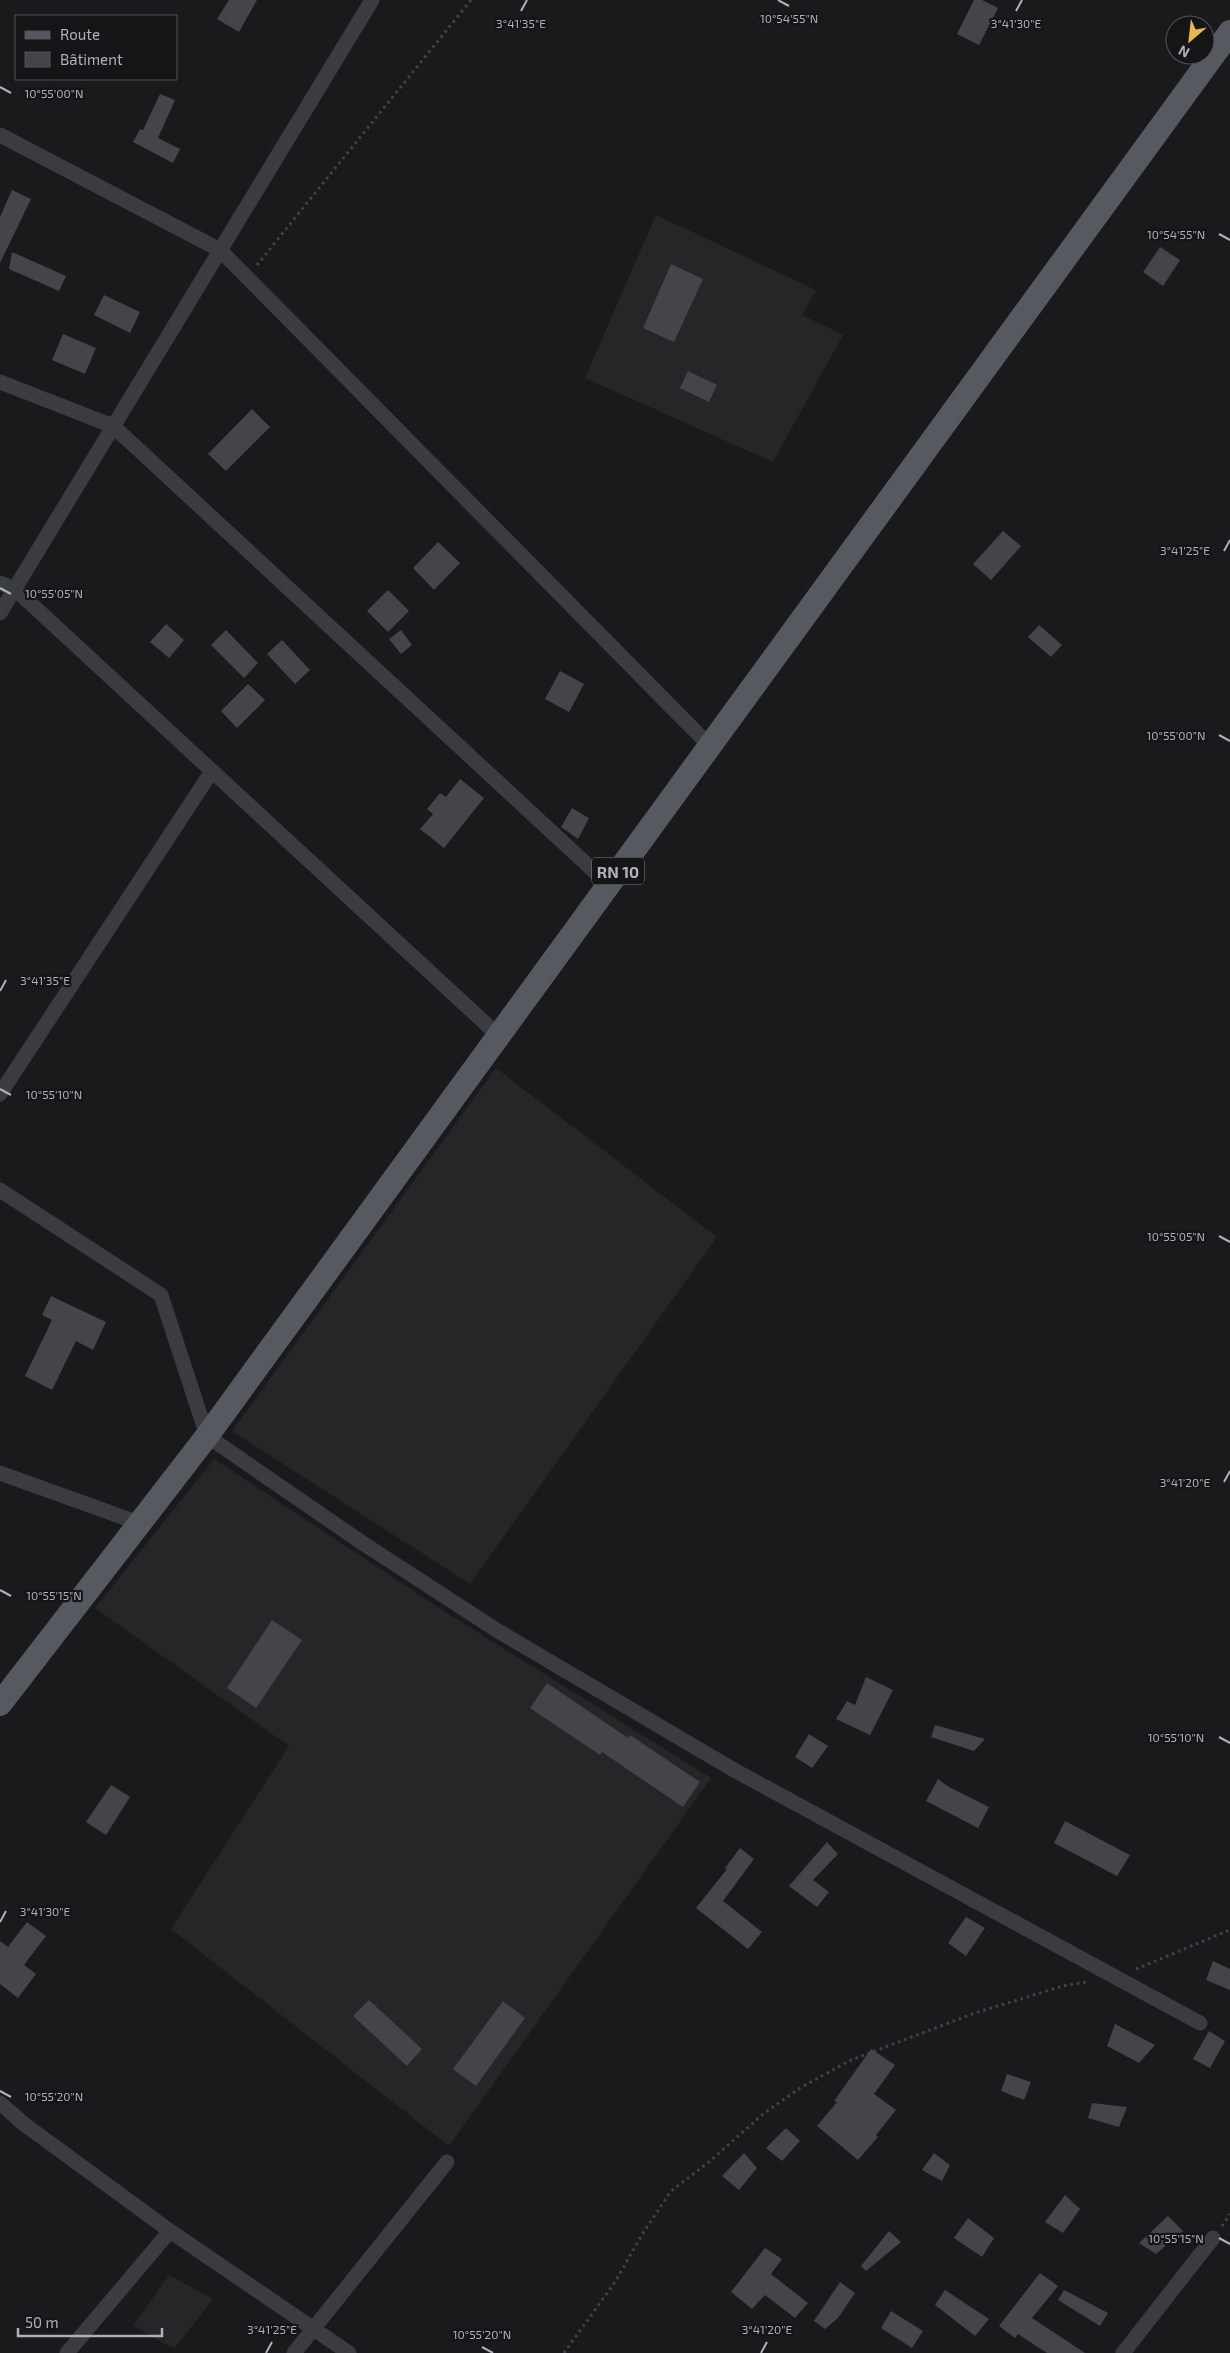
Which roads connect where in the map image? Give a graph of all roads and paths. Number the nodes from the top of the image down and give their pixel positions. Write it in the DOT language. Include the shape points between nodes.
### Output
graph roads {
  1 [pos="372,0"];
  2 [pos="471,0"];
  3 [pos="1230,32"];
  4 [pos="0,136"];
  5 [pos="220,250"];
  6 [pos="247,277"];
  7 [pos="0,382"];
  8 [pos="113,426"];
  9 [pos="0,583"];
  10 [pos="15,589"];
  11 [pos="0,613"];
  12 [pos="709,745"];
  13 [pos="212,771"];
  14 [pos="608,884"];
  15 [pos="499,1036"];
  16 [pos="0,1094"];
  17 [pos="0,1190"];
  18 [pos="207,1436"];
  19 [pos="0,1473"];
  20 [pos="139,1523"];
  21 [pos="0,1704"];
  22 [pos="1230,1930"];
  23 [pos="1115,1977"];
  24 [pos="1200,2023"];
  25 [pos="0,2103"];
  26 [pos="447,2162"];
  27 [pos="170,2231"];
  28 [pos="1213,2238"];
  29 [pos="314,2330"];
  30 [pos="66,2353"];
  31 [pos="294,2353"];
  32 [pos="349,2353"];
  33 [pos="564,2353"];
  34 [pos="1123,2353"];
  1 -- 5 [label="street"];
  2 -- 6 [label="path"];
  3 -- 12 [label="main road, RN 10"];
  4 -- 5 [label="street"];
  5 -- 6 [label="street"];
  5 -- 8 [label="street"];
  6 -- 12 [label="street"];
  7 -- 8 [label="street"];
  8 -- 10 [label="street"];
  8 -- 14 [label="street"];
  9 -- 10 [label="street"];
  10 -- 11 [label="street"];
  10 -- 13 [label="street"];
  12 -- 14 [label="main road, RN 10"];
  13 -- 15 [label="street"];
  13 -- 16 [label="street"];
  14 -- 15 [label="main road, RN 10"];
  15 -- 18 [label="main road, RN 10"];
  17 -- 18 [label="street" via="161,1295"];
  18 -- 20 [label="main road, RN 10"];
  18 -- 23 [label="street" via="506,1636 734,1770"];
  19 -- 20 [label="street"];
  20 -- 21 [label="main road, RN 10"];
  22 -- 23 [label="path"];
  23 -- 24 [label="street"];
  23 -- 33 [label="path" via="1063,1986 975,2013 851,2060 800,2088 763,2114 671,2191 615,2282"];
  25 -- 27 [label="street"];
  26 -- 29 [label="street"];
  27 -- 29 [label="street"];
  27 -- 30 [label="street"];
  28 -- 34 [label="street"];
  29 -- 31 [label="street"];
  29 -- 32 [label="street"];
}
